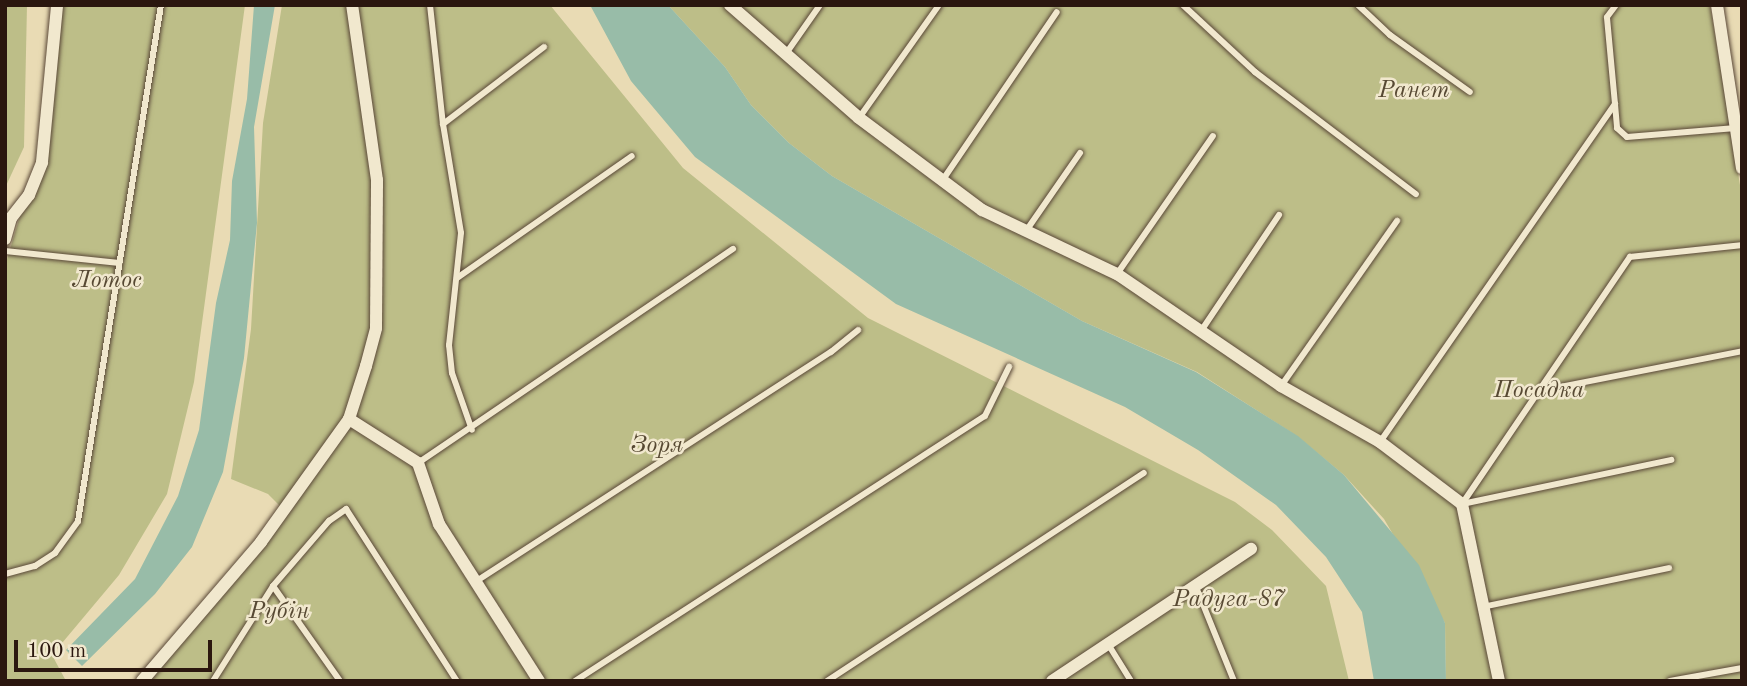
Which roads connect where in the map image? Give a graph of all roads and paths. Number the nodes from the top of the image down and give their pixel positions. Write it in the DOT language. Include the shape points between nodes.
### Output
graph roads {
  1 [pos="57,5"];
  2 [pos="161,5"];
  3 [pos="352,5"];
  4 [pos="430,5"];
  5 [pos="730,5"];
  6 [pos="820,5"];
  7 [pos="939,5"];
  8 [pos="1182,5"];
  9 [pos="1358,5"];
  10 [pos="1616,5"];
  11 [pos="1717,5"];
  12 [pos="1057,12"];
  13 [pos="544,47"];
  14 [pos="784,55"];
  15 [pos="1470,92"];
  16 [pos="1615,104"];
  17 [pos="859,118"];
  18 [pos="443,124"];
  19 [pos="1736,128"];
  20 [pos="1213,136"];
  21 [pos="1080,153"];
  22 [pos="632,156"];
  23 [pos="1742,168"];
  24 [pos="941,182"];
  25 [pos="1416,194"];
  26 [pos="1279,215"];
  27 [pos="8,217"];
  28 [pos="1396,221"];
  29 [pos="1026,231"];
  30 [pos="5,239"];
  31 [pos="1742,245"];
  32 [pos="733,249"];
  33 [pos="5,251"];
  34 [pos="119,263"];
  35 [pos="1117,274"];
  36 [pos="457,278"];
  37 [pos="858,330"];
  38 [pos="1200,333"];
  39 [pos="1742,351"];
  40 [pos="1009,367"];
  41 [pos="1281,386"];
  42 [pos="1539,391"];
  43 [pos="349,419"];
  44 [pos="472,430"];
  45 [pos="1380,442"];
  46 [pos="1671,460"];
  47 [pos="418,463"];
  48 [pos="1144,473"];
  49 [pos="1462,504"];
  50 [pos="1251,549"];
  51 [pos="1669,568"];
  52 [pos="5,574"];
  53 [pos="475,582"];
  54 [pos="273,586"];
  55 [pos="1196,587"];
  56 [pos="1487,606"];
  57 [pos="1108,644"];
  58 [pos="1742,668"];
  59 [pos="217,679"];
  60 [pos="142,681"];
  61 [pos="340,681"];
  62 [pos="457,681"];
  63 [pos="539,681"];
  64 [pos="575,681"];
  65 [pos="827,681"];
  66 [pos="1052,681"];
  67 [pos="1131,681"];
  68 [pos="1234,681"];
  69 [pos="1499,681"];
  70 [pos="1670,681"];
  1 -- 27 [label="street" via="42,162 29,195"];
  2 -- 34 [label="lane"];
  3 -- 43 [label="street" via="377,193 376,328"];
  4 -- 18 [label="lane"];
  5 -- 14 [label="street"];
  6 -- 14 [label="lane"];
  7 -- 17 [label="lane"];
  8 -- 25 [label="lane" via="1255,72"];
  9 -- 15 [label="lane" via="1390,35"];
  10 -- 16 [label="lane" via="1607,17"];
  11 -- 19 [label="street"];
  12 -- 24 [label="lane"];
  13 -- 18 [label="lane"];
  14 -- 17 [label="street"];
  16 -- 19 [label="lane" via="1617,128 1627,137"];
  16 -- 45 [label="lane"];
  17 -- 24 [label="street"];
  18 -- 36 [label="lane" via="461,233"];
  19 -- 23 [label="street"];
  20 -- 35 [label="lane"];
  21 -- 29 [label="lane"];
  22 -- 36 [label="lane"];
  24 -- 29 [label="street" via="982,210"];
  26 -- 38 [label="lane"];
  27 -- 30 [label="street"];
  28 -- 41 [label="lane"];
  29 -- 35 [label="street"];
  31 -- 42 [label="lane" via="1630,257"];
  32 -- 44 [label="lane"];
  33 -- 34 [label="lane"];
  34 -- 52 [label="lane" via="78,522 55,553 35,566"];
  35 -- 38 [label="street"];
  36 -- 44 [label="lane" via="449,345 452,373"];
  37 -- 53 [label="lane" via="831,352"];
  38 -- 41 [label="street"];
  39 -- 42 [label="lane"];
  40 -- 64 [label="lane" via="985,416"];
  41 -- 45 [label="street"];
  42 -- 49 [label="lane"];
  43 -- 47 [label="street"];
  43 -- 60 [label="street" via="261,542"];
  44 -- 47 [label="lane"];
  45 -- 49 [label="street"];
  46 -- 49 [label="lane"];
  47 -- 53 [label="street" via="439,524"];
  48 -- 65 [label="lane"];
  49 -- 56 [label="street"];
  50 -- 55 [label="street"];
  51 -- 56 [label="lane"];
  53 -- 63 [label="street"];
  54 -- 59 [label="lane"];
  54 -- 61 [label="lane"];
  54 -- 62 [label="lane" via="329,521 346,509"];
  55 -- 57 [label="street"];
  55 -- 68 [label="lane"];
  56 -- 69 [label="street"];
  57 -- 66 [label="street"];
  57 -- 67 [label="lane"];
  58 -- 70 [label="lane"];
}
